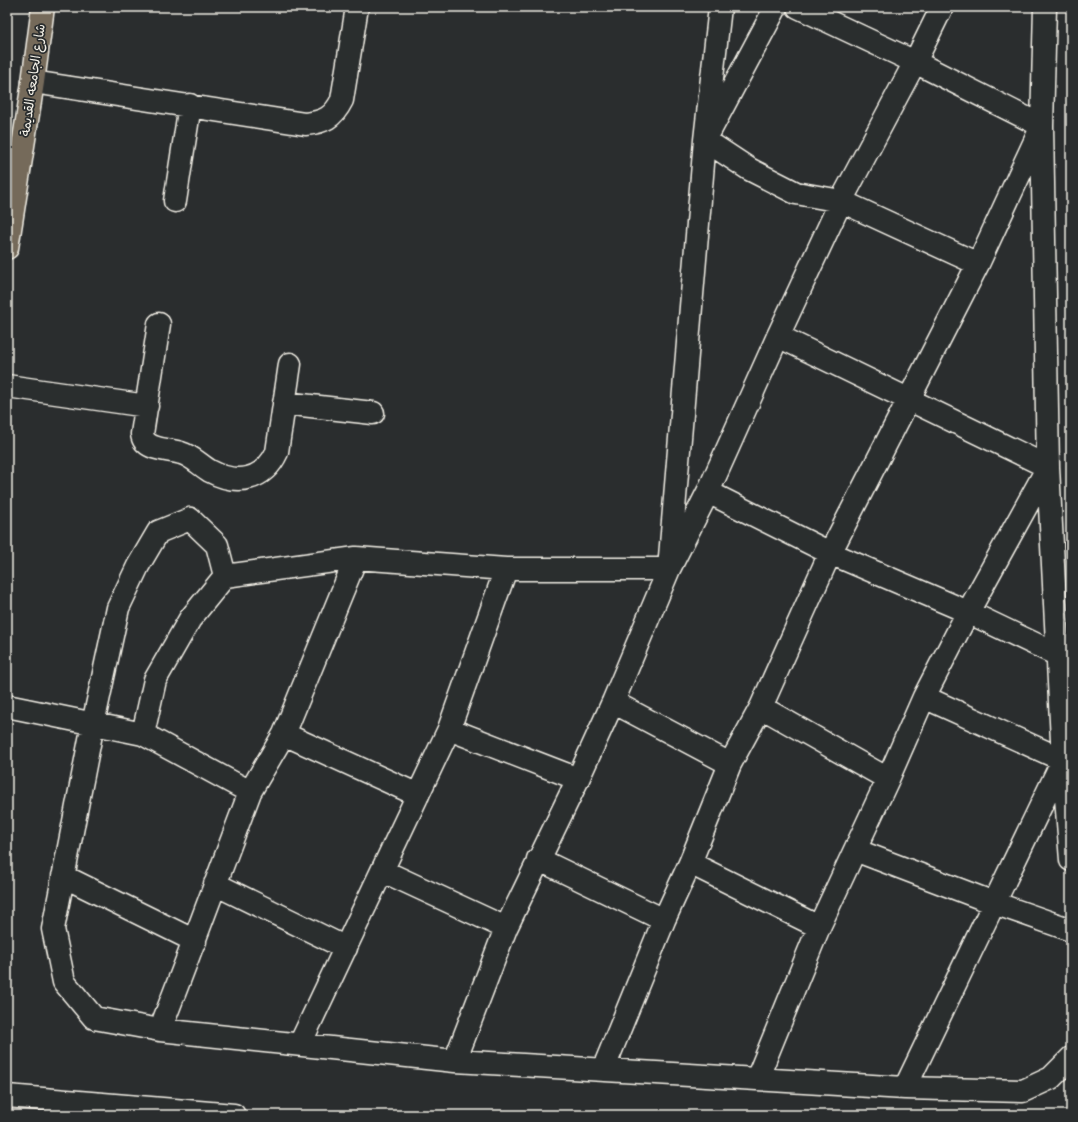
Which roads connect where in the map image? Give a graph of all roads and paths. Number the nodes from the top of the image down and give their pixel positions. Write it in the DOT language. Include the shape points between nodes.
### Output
graph roads {
  1 [pos="43,7"];
  2 [pos="357,7"];
  3 [pos="720,7"];
  4 [pos="776,7"];
  5 [pos="798,7"];
  6 [pos="942,7"];
  7 [pos="1045,7"];
  8 [pos="915,62"];
  9 [pos="33,82"];
  10 [pos="190,105"];
  11 [pos="1042,126"];
  12 [pos="705,140"];
  13 [pos="175,201"];
  14 [pos="841,201"];
  15 [pos="7,248"];
  16 [pos="978,264"];
  17 [pos="159,324"];
  18 [pos="778,336"];
  19 [pos="290,364"];
  20 [pos="7,386"];
  21 [pos="909,400"];
  22 [pos="284,403"];
  23 [pos="147,406"];
  24 [pos="373,413"];
  25 [pos="1048,466"];
  26 [pos="708,492"];
  27 [pos="830,553"];
  28 [pos="356,558"];
  29 [pos="670,568"];
  30 [pos="506,569"];
  31 [pos="225,576"];
  32 [pos="968,612"];
  33 [pos="1058,655"];
  34 [pos="924,697"];
  35 [pos="613,702"];
  36 [pos="7,706"];
  37 [pos="761,707"];
  38 [pos="94,724"];
  39 [pos="449,729"];
  40 [pos="143,734"];
  41 [pos="284,734"];
  42 [pos="1063,760"];
  43 [pos="730,764"];
  44 [pos="578,779"];
  45 [pos="888,779"];
  46 [pos="250,792"];
  47 [pos="418,795"];
  48 [pos="855,850"];
  49 [pos="538,859"];
  50 [pos="1071,860"];
  51 [pos="690,863"];
  52 [pos="383,871"];
  53 [pos="63,876"];
  54 [pos="215,884"];
  55 [pos="994,903"];
  56 [pos="664,920"];
  57 [pos="819,927"];
  58 [pos="506,928"];
  59 [pos="1071,930"];
  60 [pos="195,941"];
  61 [pos="346,948"];
  62 [pos="160,1030"];
  63 [pos="300,1044"];
  64 [pos="1071,1058"];
  65 [pos="455,1061"];
  66 [pos="603,1070"];
  67 [pos="757,1079"];
  68 [pos="905,1088"];
  69 [pos="7,1096"];
  70 [pos="89,1109"];
  71 [pos="234,1115"];
  1 -- 9 [label="main road, شارع الجامعه القديمة"];
  2 -- 10 [label="street" via="342,100 329,118 305,124"];
  3 -- 12 [label="street"];
  4 -- 12 [label="street"];
  5 -- 8 [label="street"];
  6 -- 8 [label="street"];
  7 -- 11 [label="street"];
  8 -- 11 [label="street"];
  8 -- 14 [label="street"];
  9 -- 10 [label="street"];
  9 -- 15 [label="main road, شارع الجامعه القديمة"];
  10 -- 13 [label="street"];
  11 -- 16 [label="street"];
  11 -- 25 [label="street"];
  12 -- 14 [label="street" via="750,169 796,193"];
  12 -- 29 [label="street"];
  14 -- 16 [label="street"];
  14 -- 18 [label="street"];
  16 -- 21 [label="street"];
  17 -- 23 [label="street"];
  18 -- 21 [label="street"];
  18 -- 26 [label="street"];
  19 -- 22 [label="street"];
  20 -- 23 [label="street"];
  21 -- 25 [label="street"];
  21 -- 27 [label="street"];
  22 -- 23 [label="street" via="277,452 273,462 265,470 245,479 220,476 187,455 148,445 142,434"];
  22 -- 24 [label="street"];
  25 -- 32 [label="street"];
  25 -- 33 [label="street"];
  26 -- 27 [label="street"];
  26 -- 29 [label="street"];
  27 -- 32 [label="street"];
  27 -- 37 [label="street"];
  28 -- 30 [label="street"];
  28 -- 31 [label="street"];
  28 -- 41 [label="street"];
  29 -- 30 [label="street"];
  29 -- 35 [label="street"];
  30 -- 39 [label="street"];
  31 -- 38 [label="street" via="218,545 190,519 158,532 118,608"];
  31 -- 40 [label="street" via="190,619 156,680"];
  32 -- 33 [label="street"];
  32 -- 34 [label="street"];
  33 -- 42 [label="street"];
  34 -- 42 [label="street"];
  34 -- 45 [label="street"];
  35 -- 43 [label="street"];
  35 -- 44 [label="street"];
  36 -- 38 [label="street"];
  37 -- 43 [label="street"];
  37 -- 45 [label="street"];
  38 -- 40 [label="street"];
  38 -- 53 [label="street"];
  39 -- 44 [label="street"];
  39 -- 47 [label="street"];
  40 -- 46 [label="street"];
  41 -- 46 [label="street"];
  41 -- 47 [label="street"];
  42 -- 50 [label="street"];
  42 -- 55 [label="street"];
  43 -- 51 [label="street"];
  44 -- 49 [label="street"];
  45 -- 48 [label="street"];
  46 -- 54 [label="street"];
  47 -- 52 [label="street"];
  48 -- 55 [label="street"];
  48 -- 57 [label="street"];
  49 -- 56 [label="street"];
  49 -- 58 [label="street"];
  51 -- 56 [label="street"];
  51 -- 57 [label="street"];
  52 -- 58 [label="street"];
  52 -- 61 [label="street"];
  53 -- 60 [label="street"];
  53 -- 62 [label="street" via="53,929 64,982 94,1018"];
  54 -- 60 [label="street"];
  54 -- 61 [label="street"];
  55 -- 59 [label="street"];
  55 -- 68 [label="street"];
  56 -- 66 [label="street"];
  57 -- 67 [label="street"];
  58 -- 65 [label="street"];
  60 -- 62 [label="street"];
  61 -- 63 [label="street"];
  62 -- 63 [label="street"];
  63 -- 65 [label="street"];
  64 -- 68 [label="street" via="1051,1078 1023,1092"];
  65 -- 66 [label="street"];
  66 -- 67 [label="street"];
  67 -- 68 [label="street"];
  69 -- 70 [label="street"];
  70 -- 71 [label="street"];
}
